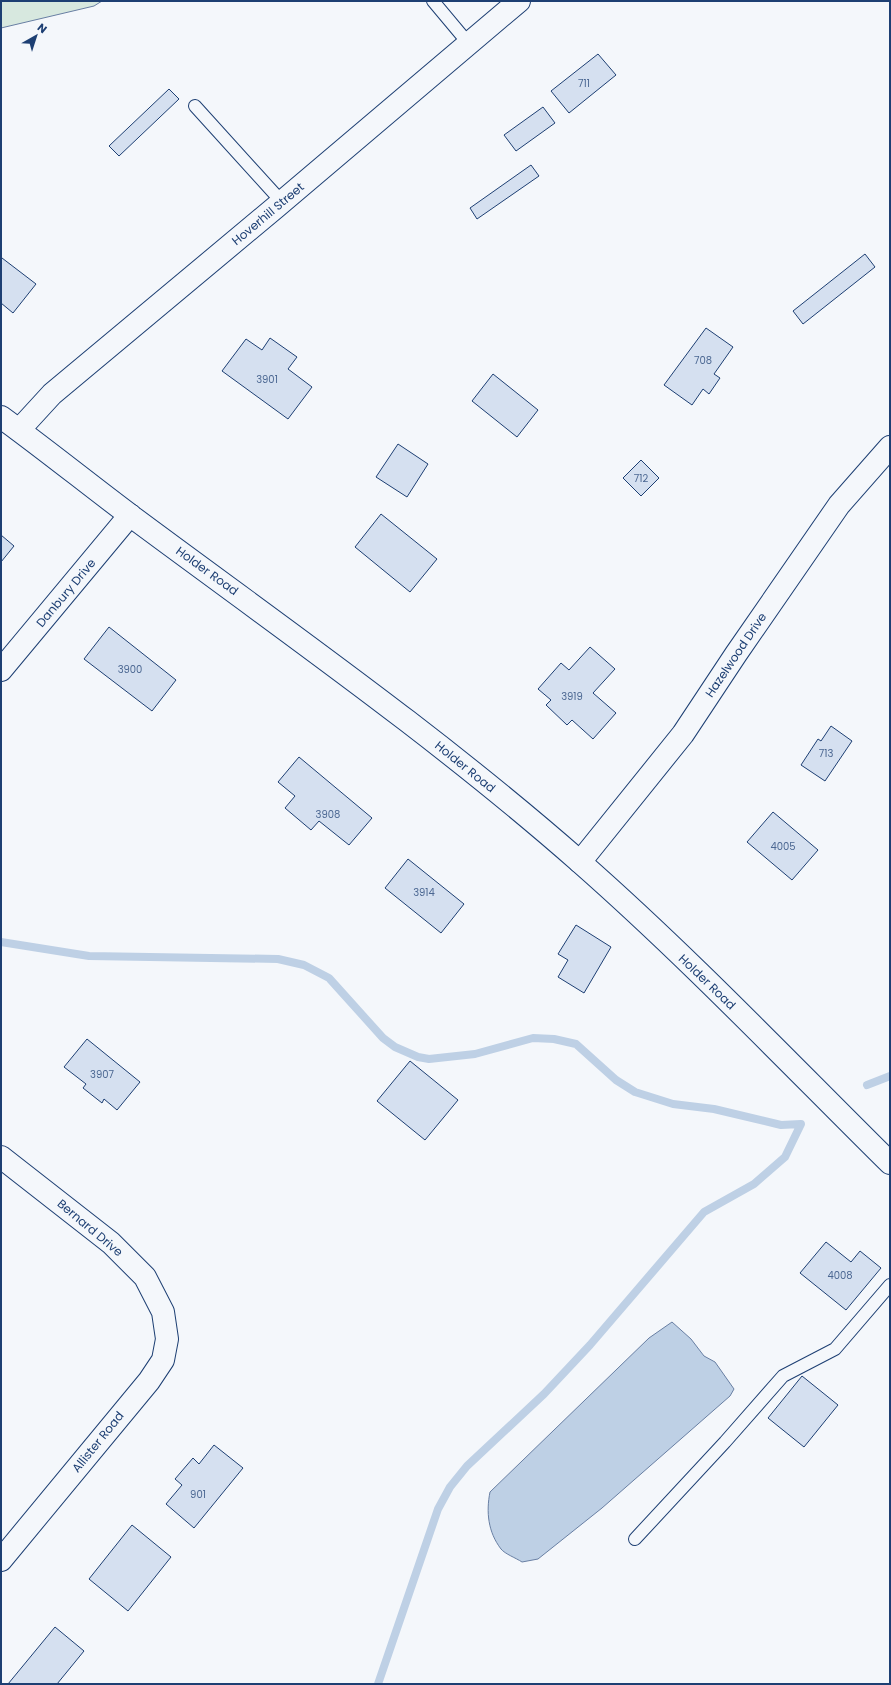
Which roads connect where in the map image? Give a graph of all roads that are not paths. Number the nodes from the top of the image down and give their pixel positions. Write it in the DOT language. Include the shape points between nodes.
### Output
graph roads {
  1 [pos="433,1"];
  2 [pos="519,1"];
  3 [pos="469,44"];
  4 [pos="195,106"];
  5 [pos="282,202"];
  6 [pos="1,417"];
  7 [pos="19,430"];
  8 [pos="890,447"];
  9 [pos="130,515"];
  10 [pos="1,670"];
  11 [pos="580,862"];
  12 [pos="1,1157"];
  13 [pos="890,1163"];
  14 [pos="890,1285"];
  15 [pos="163,1312"];
  16 [pos="635,1539"];
  17 [pos="1,1560"];
  1 -- 3 [label="lane"];
  2 -- 3 [label="street, Hoverhill Street"];
  3 -- 5 [label="street, Hoverhill Street"];
  4 -- 5 [label="lane"];
  5 -- 7 [label="street, Hoverhill Street" via="52,394"];
  6 -- 7 [label="street, Holder Road"];
  7 -- 9 [label="street, Holder Road"];
  8 -- 11 [label="street, Hazelwood Drive" via="839,505 683,734"];
  9 -- 10 [label="street, Danbury Drive"];
  9 -- 11 [label="street, Holder Road" via="391,708"];
  11 -- 13 [label="street, Holder Road" via="662,937"];
  12 -- 15 [label="street, Bernard Drive" via="111,1243 146,1277"];
  14 -- 16 [label="lane" via="835,1349 783,1376"];
  15 -- 17 [label="street, Allister Road" via="167,1338 163,1360 149,1381"];
}
